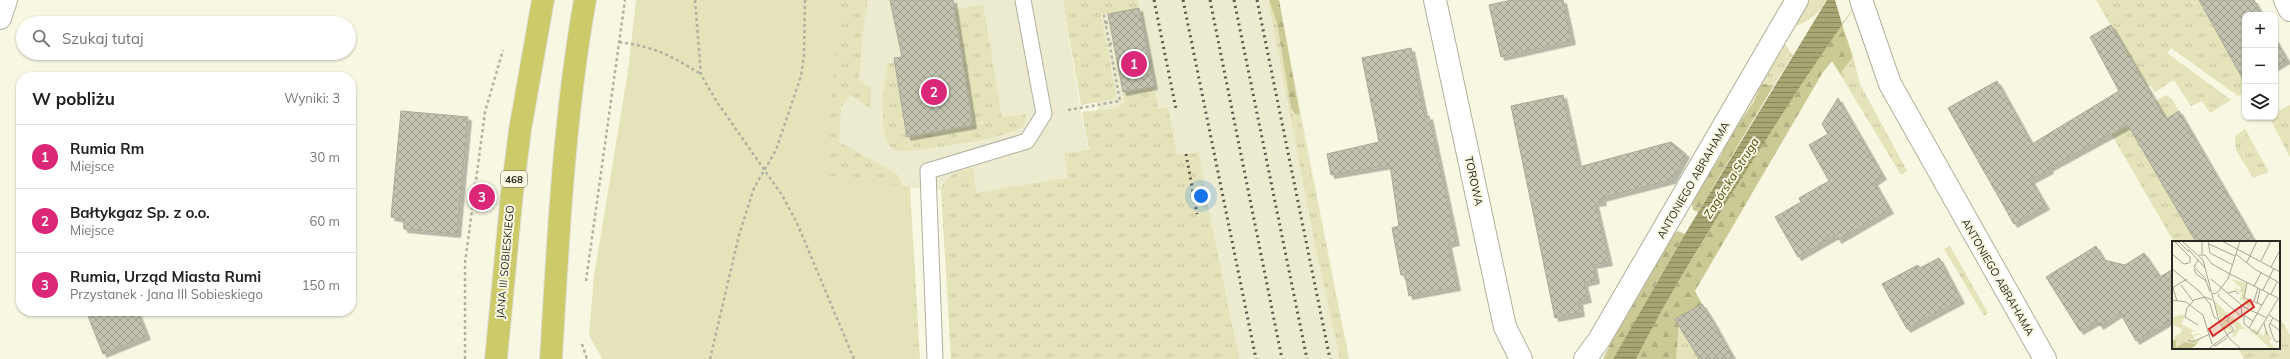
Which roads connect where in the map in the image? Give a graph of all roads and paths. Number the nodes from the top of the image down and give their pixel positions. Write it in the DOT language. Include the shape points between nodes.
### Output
graph roads {
  1 [pos="6,0"];
  2 [pos="543,0"];
  3 [pos="585,0"];
  4 [pos="625,0"];
  5 [pos="695,0"];
  6 [pos="805,0"];
  7 [pos="1023,0"];
  8 [pos="1435,0"];
  9 [pos="1797,0"];
  10 [pos="1861,0"];
  11 [pos="2285,0"];
  12 [pos="2290,10"];
  13 [pos="1104,15"];
  14 [pos="0,18"];
  15 [pos="1110,22"];
  16 [pos="1105,23"];
  17 [pos="505,42"];
  18 [pos="619,42"];
  19 [pos="1114,43"];
  20 [pos="1109,44"];
  21 [pos="701,75"];
  22 [pos="1118,85"];
  23 [pos="1121,85"];
  24 [pos="1044,114"];
  25 [pos="765,169"];
  26 [pos="586,282"];
  27 [pos="581,342"];
  28 [pos="465,359"];
  29 [pos="496,359"];
  30 [pos="551,359"];
  31 [pos="587,359"];
  32 [pos="710,359"];
  33 [pos="854,359"];
  34 [pos="935,359"];
  35 [pos="1521,359"];
  36 [pos="1585,359"];
  37 [pos="2045,359"];
  1 -- 14 [label="street"];
  2 -- 29 [label="main road, JANA III SOBIESKIEGO / 468" via="513,185"];
  3 -- 30 [label="main road" via="566,148"];
  4 -- 18 [label="path"];
  5 -- 21 [label="path"];
  6 -- 25 [label="path" via="804,55 800,76 776,150"];
  7 -- 24 [label="lane"];
  8 -- 35 [label="street, TOROWA" via="1505,327"];
  9 -- 36 [label="street, ANTONIEGO ABRAHAMA" via="1712,150 1599,340"];
  10 -- 37 [label="street, ANTONIEGO ABRAHAMA" via="1890,84"];
  11 -- 12 [label="street"];
  13 -- 16 [label="path"];
  15 -- 16 [label="path"];
  16 -- 20 [label="path"];
  17 -- 28 [label="path" via="485,112 465,263"];
  18 -- 21 [label="path" via="646,46 662,52"];
  18 -- 26 [label="path"];
  19 -- 20 [label="path"];
  20 -- 22 [label="path"];
  21 -- 25 [label="path"];
  22 -- 23 [label="path"];
  22 -- 24 [label="path" via="1120,101"];
  24 -- 34 [label="lane" via="1027,141 928,171"];
  25 -- 32 [label="path" via="754,188 739,235"];
  25 -- 33 [label="path" via="797,223"];
  27 -- 31 [label="path"];
}
